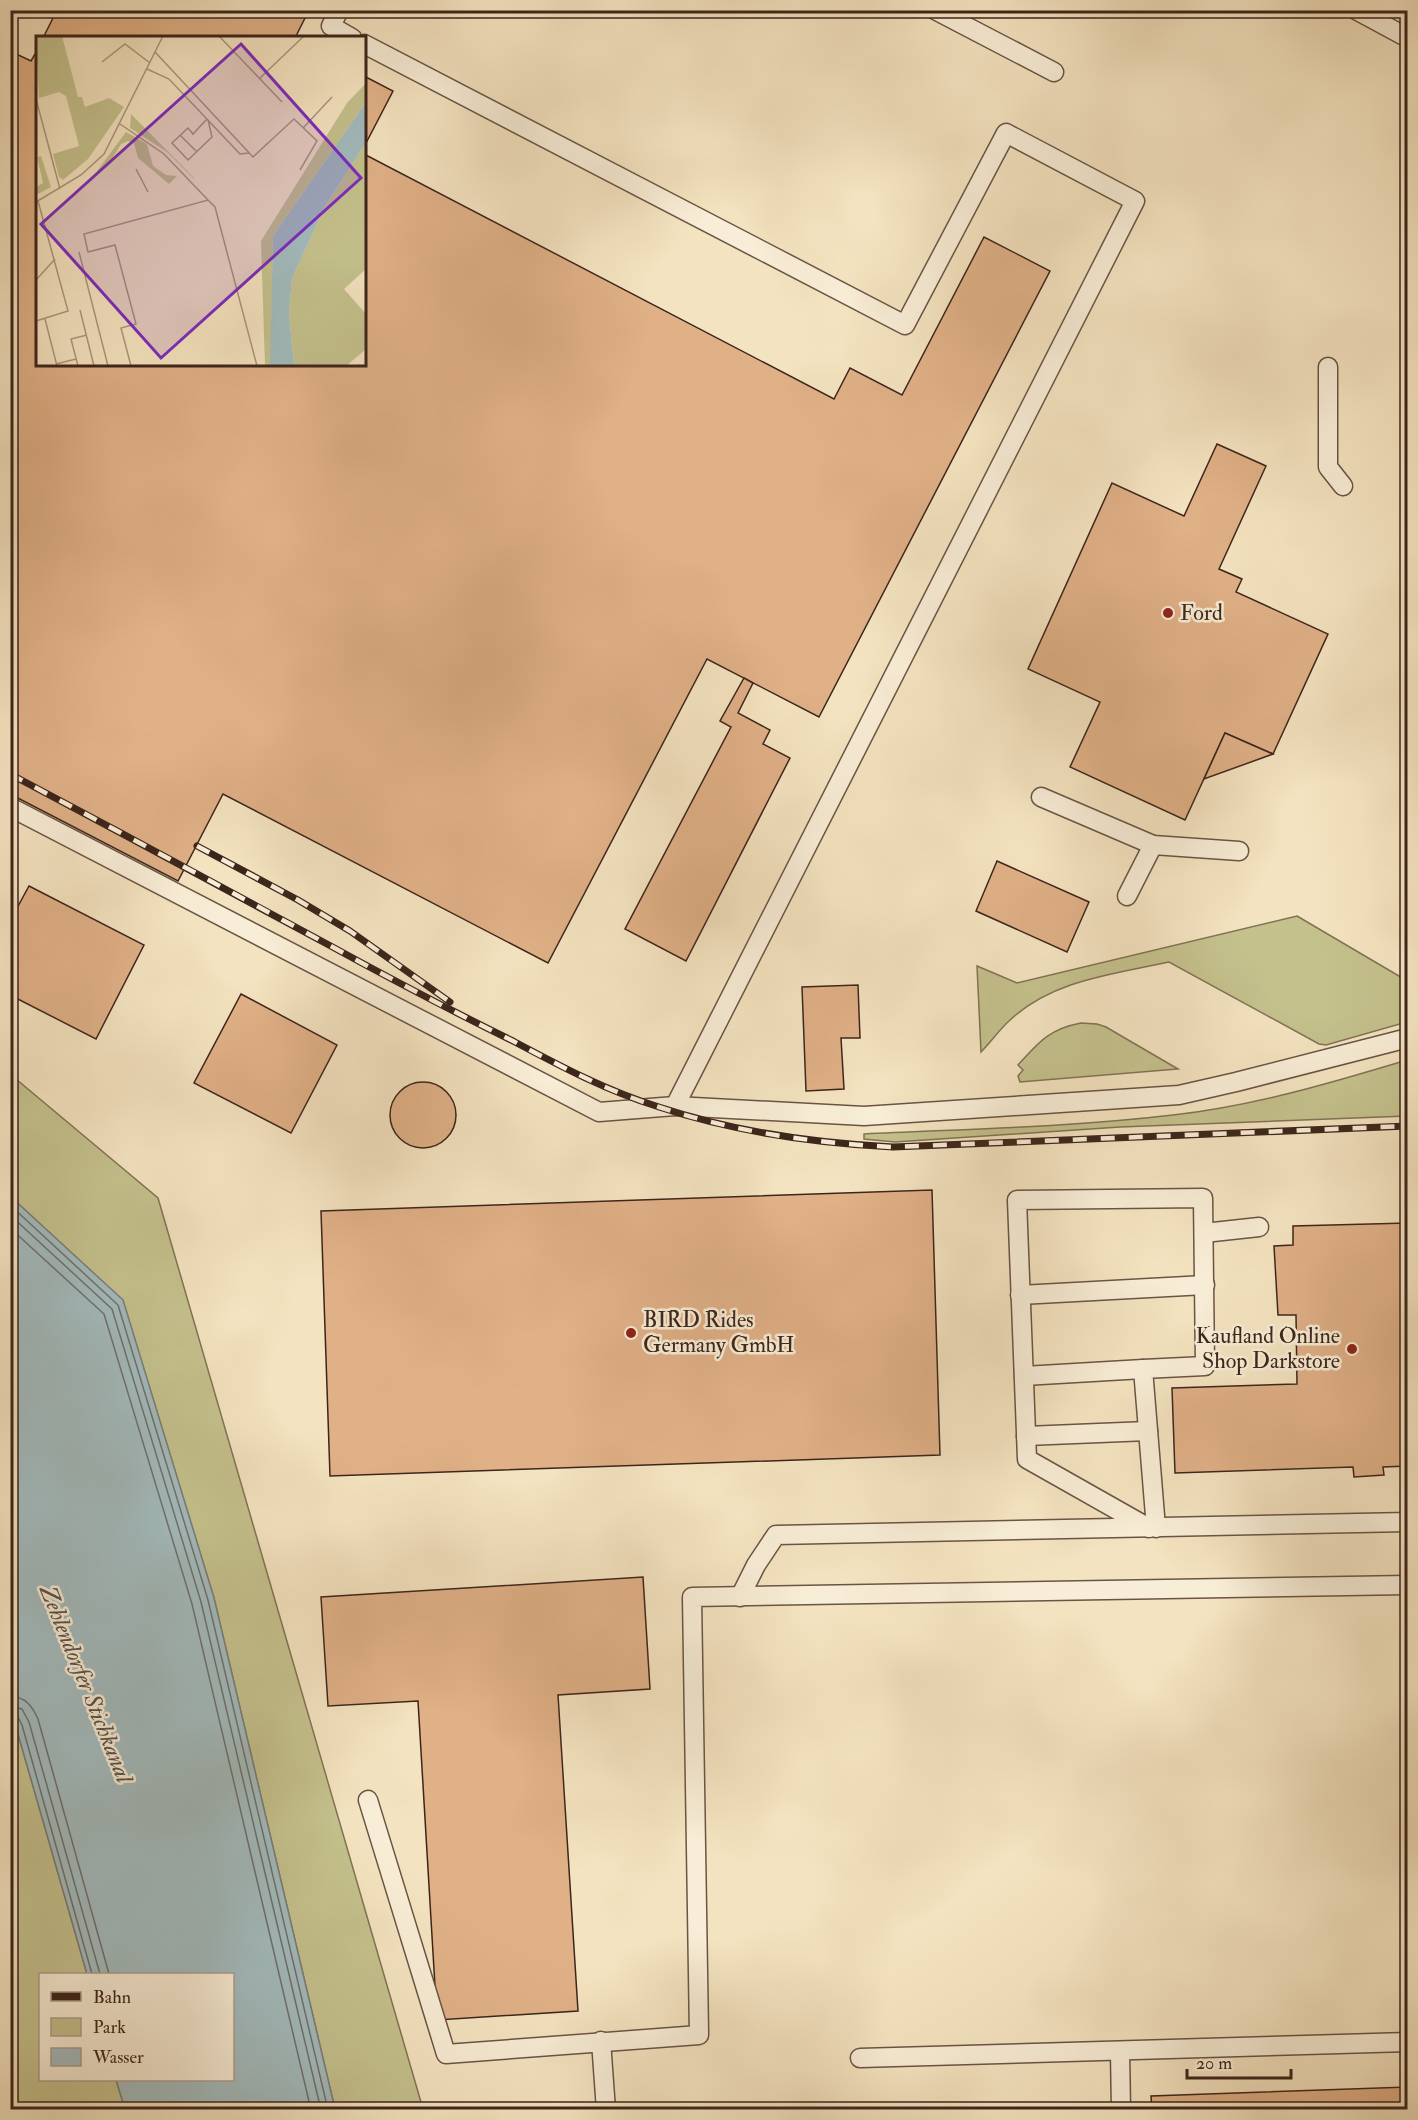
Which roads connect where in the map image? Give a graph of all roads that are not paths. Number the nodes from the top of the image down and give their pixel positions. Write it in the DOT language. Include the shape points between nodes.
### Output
graph roads {
  1 [pos="339,10"];
  2 [pos="935,10"];
  3 [pos="1356,10"];
  4 [pos="348,36"];
  5 [pos="1407,38"];
  6 [pos="366,45"];
  7 [pos="1054,72"];
  8 [pos="1328,367"];
  9 [pos="1343,486"];
  10 [pos="1041,797"];
  11 [pos="10,807"];
  12 [pos="1154,845"];
  13 [pos="1239,851"];
  14 [pos="1127,896"];
  15 [pos="1407,1038"];
  16 [pos="675,1106"];
  17 [pos="1259,1227"];
  18 [pos="1204,1233"];
  19 [pos="1205,1285"];
  20 [pos="1020,1295"];
  21 [pos="1143,1369"];
  22 [pos="1024,1376"];
  23 [pos="1148,1431"];
  24 [pos="1026,1436"];
  25 [pos="1407,1522"];
  26 [pos="1152,1528"];
  27 [pos="1407,1585"];
  28 [pos="740,1597"];
  29 [pos="368,1800"];
  30 [pos="601,2041"];
  31 [pos="1407,2042"];
  32 [pos="1120,2051"];
  33 [pos="860,2058"];
  34 [pos="606,2109"];
  35 [pos="1121,2109"];
  1 -- 4 [label="lane" via="331,26"];
  2 -- 7 [label="lane"];
  3 -- 5 [label="lane"];
  6 -- 16 [label="lane" via="905,326 1006,133 1135,201"];
  8 -- 9 [label="lane" via="1328,467"];
  10 -- 12 [label="lane"];
  11 -- 16 [label="lane" via="599,1112"];
  12 -- 13 [label="lane"];
  12 -- 14 [label="lane"];
  15 -- 16 [label="lane" via="1179,1095 864,1116"];
  17 -- 18 [label="lane"];
  18 -- 19 [label="lane"];
  18 -- 20 [label="lane" via="1203,1198 1017,1200"];
  19 -- 20 [label="lane"];
  19 -- 21 [label="lane" via="1205,1366"];
  20 -- 22 [label="lane"];
  21 -- 22 [label="lane"];
  21 -- 23 [label="lane"];
  22 -- 24 [label="lane"];
  23 -- 24 [label="lane"];
  23 -- 26 [label="lane"];
  24 -- 26 [label="lane" via="1027,1459"];
  25 -- 26 [label="lane"];
  26 -- 28 [label="lane" via="776,1535"];
  27 -- 28 [label="lane"];
  28 -- 30 [label="lane" via="692,1597 699,2034"];
  29 -- 30 [label="lane" via="446,2054"];
  30 -- 34 [label="lane"];
  31 -- 32 [label="lane"];
  32 -- 33 [label="lane"];
  32 -- 35 [label="lane"];
}
